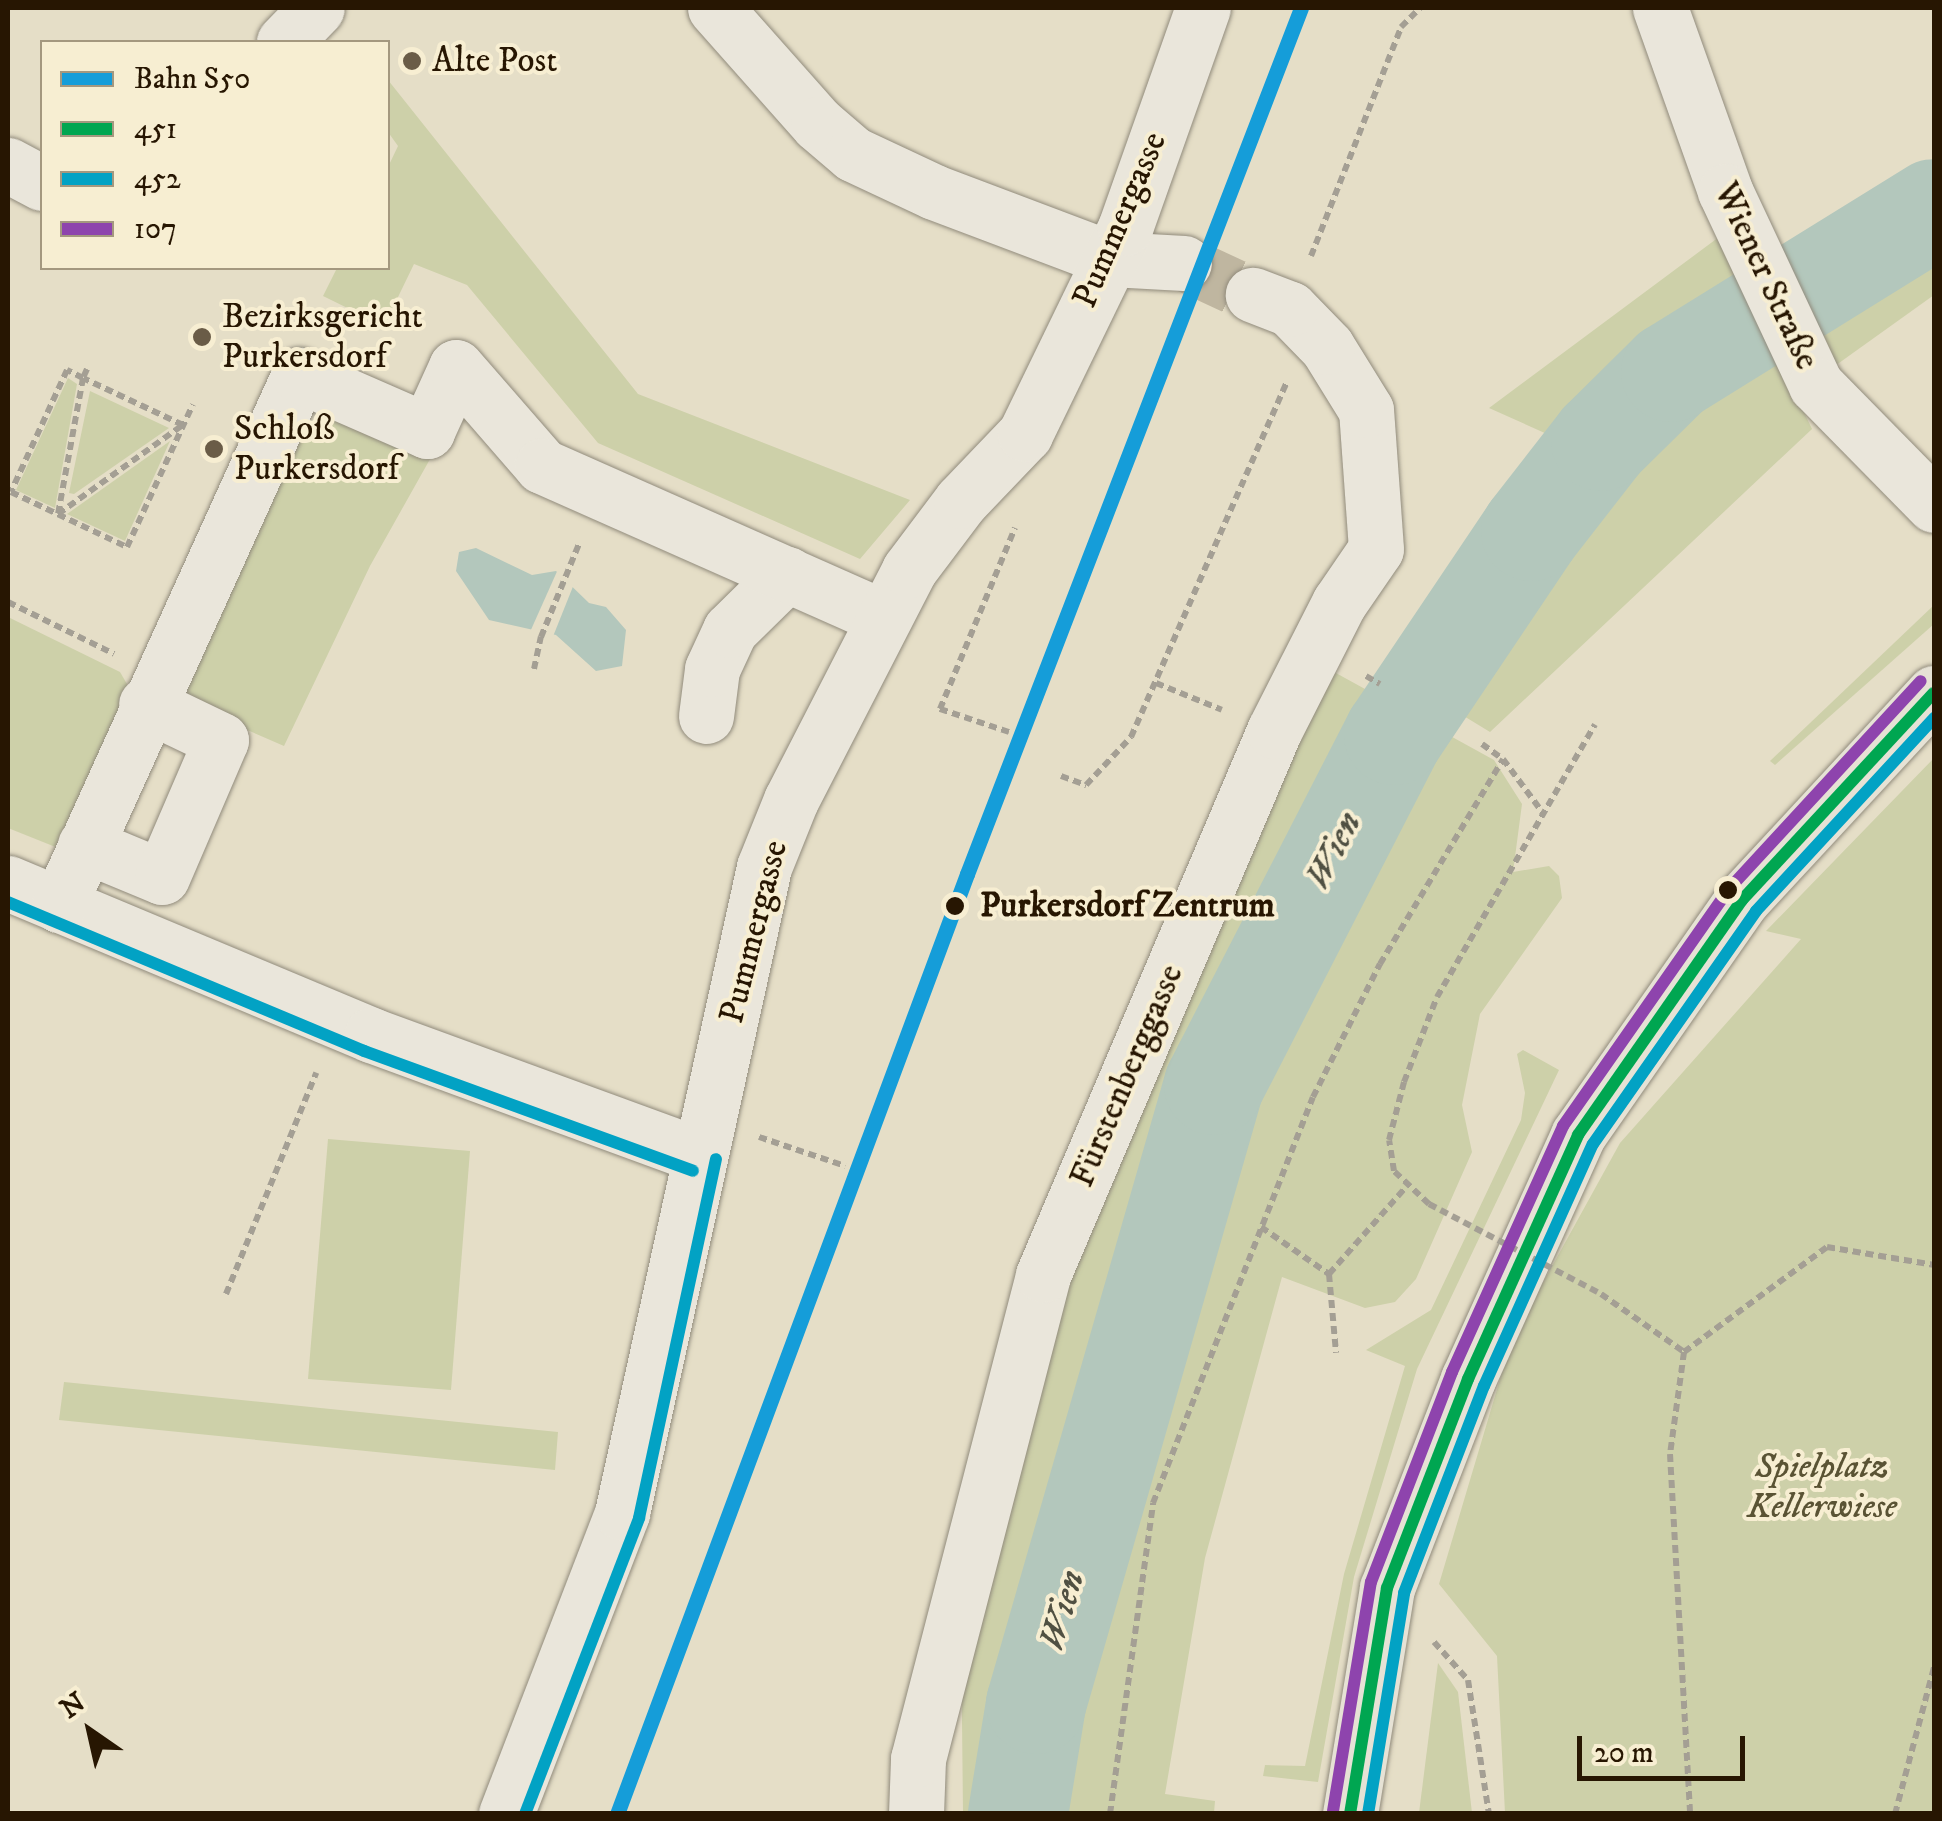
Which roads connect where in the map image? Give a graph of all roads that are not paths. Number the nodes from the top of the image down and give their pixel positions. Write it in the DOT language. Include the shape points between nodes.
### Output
graph roads {
  1 [pos="317,8"];
  2 [pos="716,8"];
  3 [pos="1203,8"];
  4 [pos="1660,8"];
  5 [pos="286,40"];
  6 [pos="8,165"];
  7 [pos="40,182"];
  8 [pos="1088,250"];
  9 [pos="1184,263"];
  10 [pos="1284,311"];
  11 [pos="1934,505"];
  12 [pos="787,574"];
  13 [pos="882,618"];
  14 [pos="152,690"];
  15 [pos="1934,694"];
  16 [pos="706,716"];
  17 [pos="85,844"];
  18 [pos="8,884"];
  19 [pos="59,905"];
  20 [pos="699,1156"];
  21 [pos="506,1814"];
  22 [pos="916,1814"];
  23 [pos="1350,1814"];
  1 -- 5 [label="street"];
  2 -- 8 [label="street" via="853,154"];
  3 -- 8 [label="street, Pummergasse"];
  4 -- 11 [label="street, Wiener Straße" via="1725,191 1816,385"];
  6 -- 7 [label="street"];
  8 -- 9 [label="street"];
  8 -- 13 [label="street, Pummergasse" via="1025,434 961,501"];
  10 -- 22 [label="street, Fürstenberggasse" via="1366,410 1376,549 1340,602 1274,731 1043,1275 918,1759"];
  12 -- 13 [label="street"];
  12 -- 14 [label="street" via="542,466 456,367 426,431 299,375"];
  12 -- 16 [label="street" via="730,630 712,669"];
  13 -- 20 [label="street, Pummergasse" via="764,867"];
  14 -- 17 [label="street"];
  14 -- 17 [label="street" via="221,740 162,876"];
  15 -- 23 [label="main road" via="1742,900 1578,1135 1468,1379 1388,1588"];
  17 -- 19 [label="street"];
  18 -- 19 [label="street"];
  19 -- 20 [label="street" via="338,1021"];
  20 -- 21 [label="street, Pummergasse" via="622,1514"];
}
